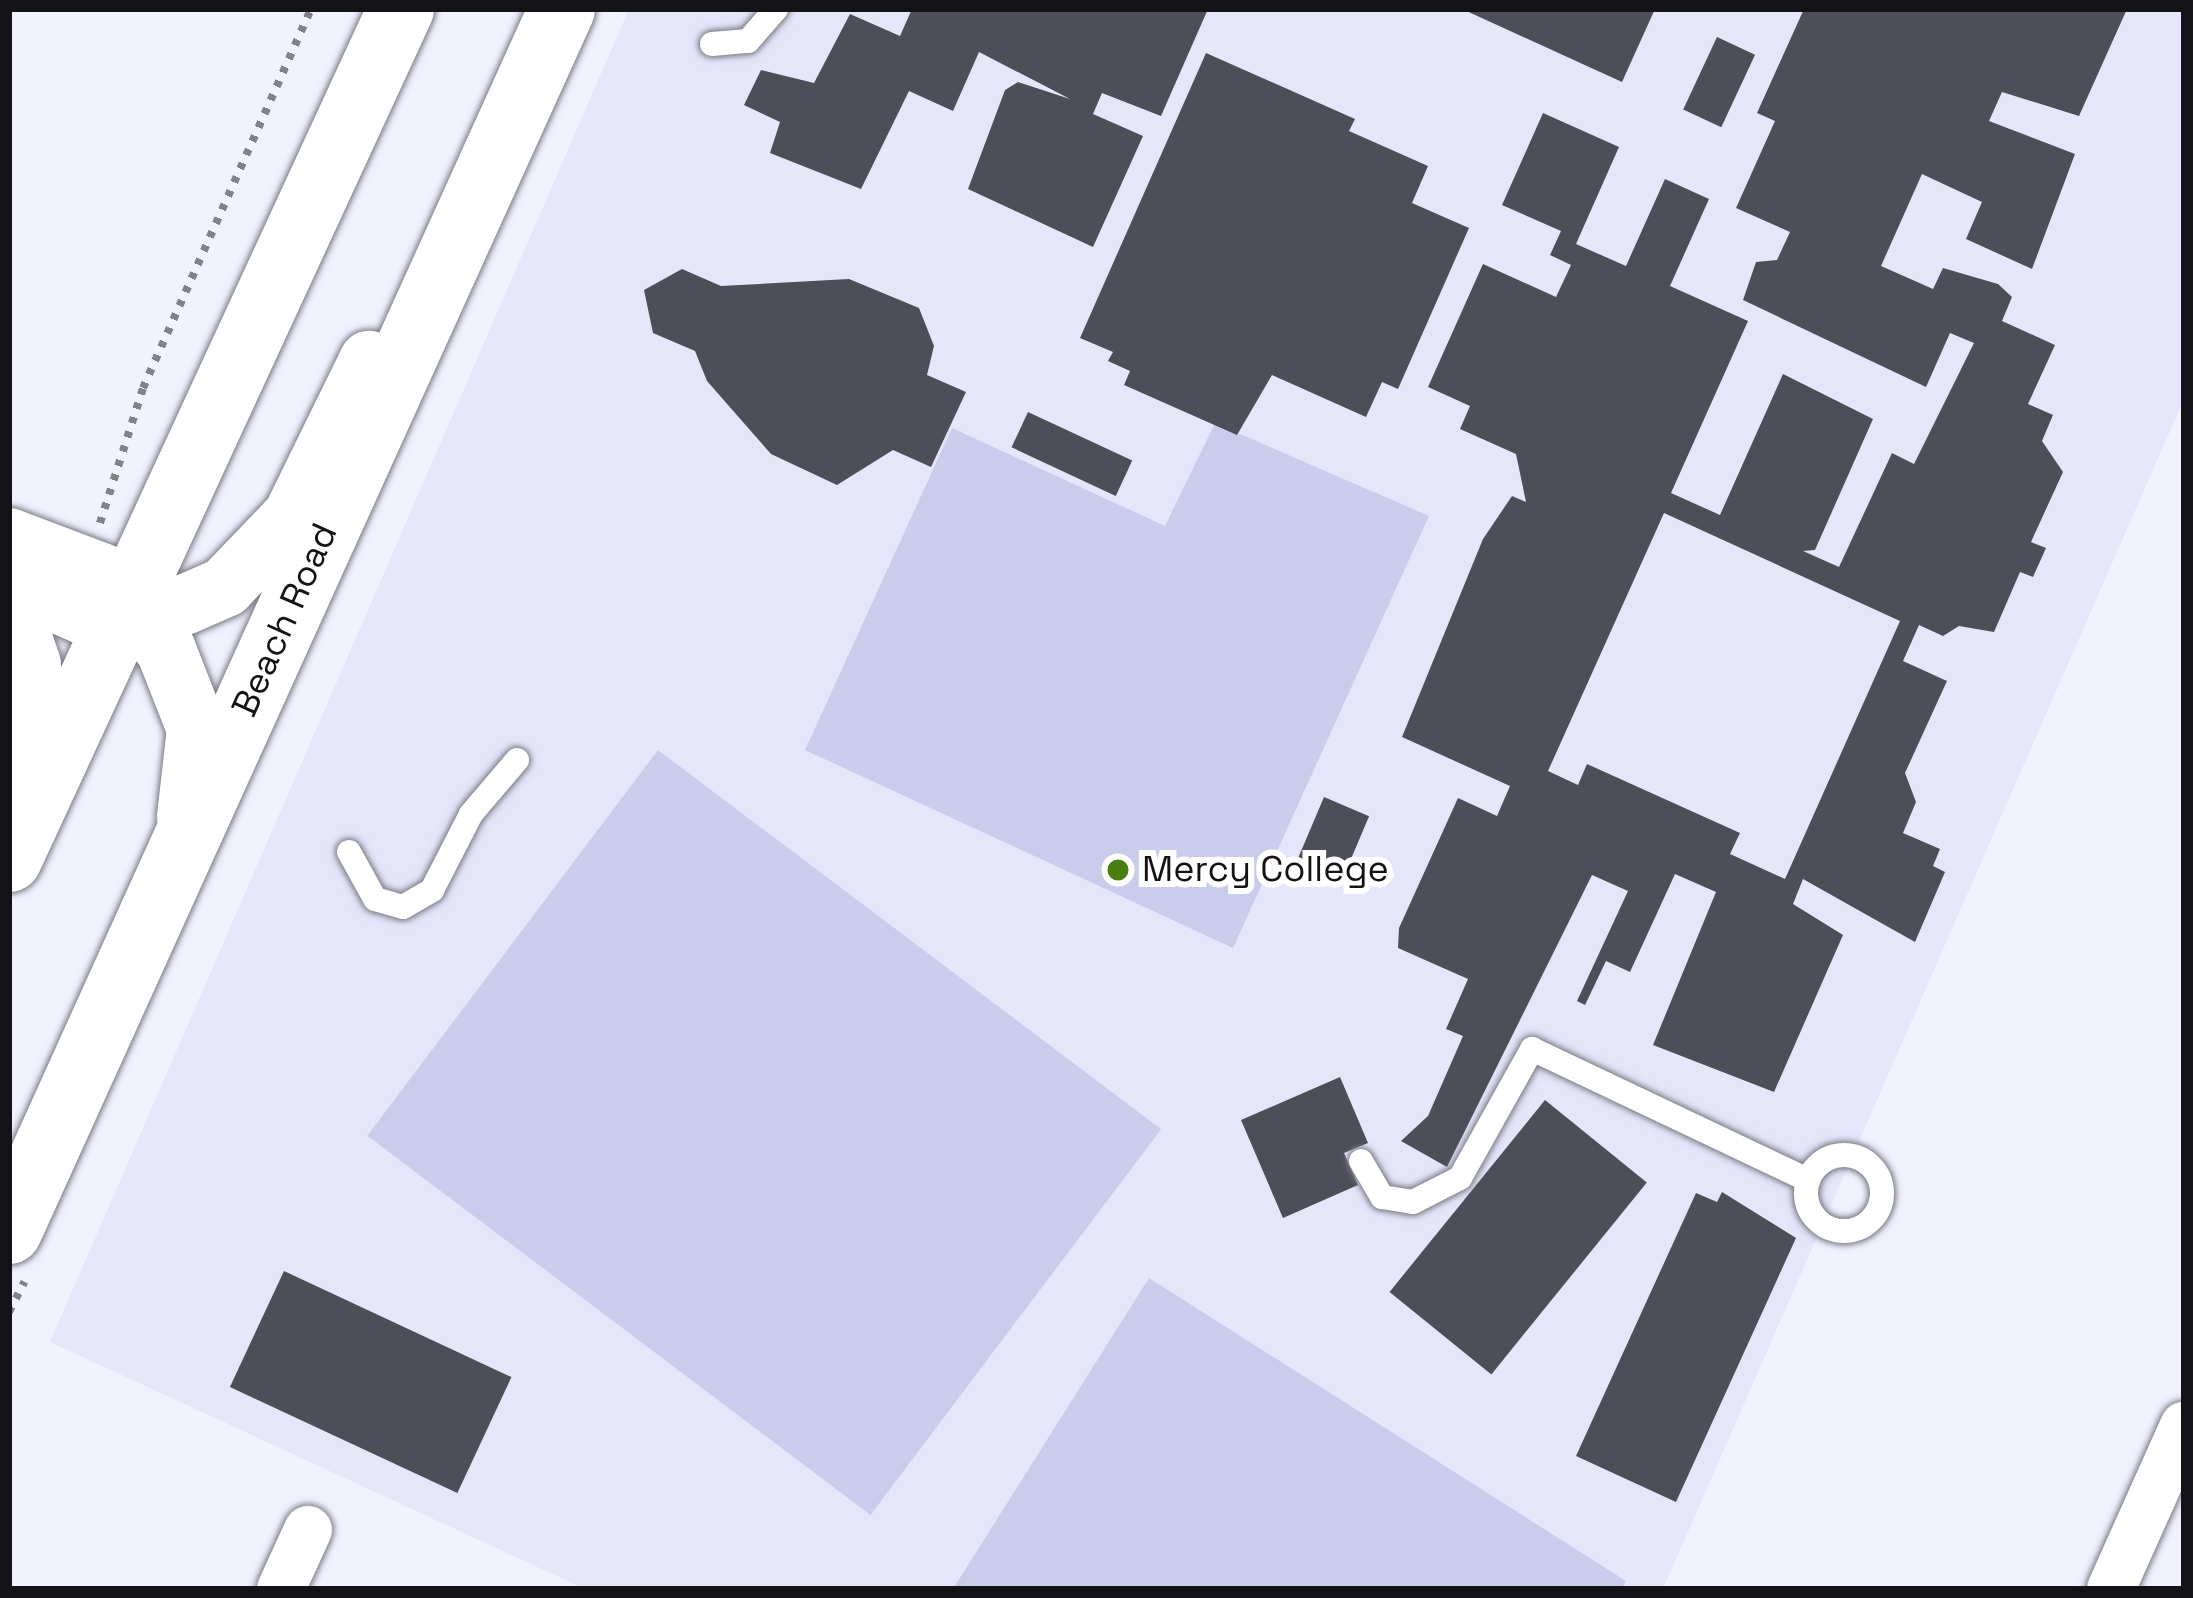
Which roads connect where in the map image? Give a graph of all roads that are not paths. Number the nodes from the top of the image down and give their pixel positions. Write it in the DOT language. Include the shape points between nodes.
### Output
graph roads {
  1 [pos="401,9"];
  2 [pos="562,9"];
  3 [pos="776,9"];
  4 [pos="712,44"];
  5 [pos="470,214"];
  6 [pos="9,538"];
  7 [pos="9,582"];
  8 [pos="124,604"];
  9 [pos="9,608"];
  10 [pos="518,760"];
  11 [pos="9,793"];
  12 [pos="184,841"];
  13 [pos="349,852"];
  14 [pos="9,859"];
  15 [pos="1361,1161"];
  16 [pos="1808,1180"];
  17 [pos="9,1231"];
  18 [pos="2184,1426"];
  19 [pos="308,1530"];
  20 [pos="281,1589"];
  21 [pos="2111,1589"];
  1 -- 8 [label="main road"];
  2 -- 5 [label="main road, Beach Road"];
  3 -- 4 [label="lane" via="748,41"];
  5 -- 8 [label="street" via="412,275 293,516 256,559 184,605"];
  5 -- 12 [label="main road, Beach Road"];
  6 -- 8 [label="street" via="101,573"];
  7 -- 8 [label="street" via="83,614"];
  8 -- 12 [label="street" via="166,650 197,729"];
  8 -- 14 [label="main road"];
  9 -- 11 [label="main road" via="28,682"];
  10 -- 13 [label="lane" via="471,814 432,890 403,907 375,898"];
  12 -- 17 [label="main road, Beach Road"];
  15 -- 16 [label="lane" via="1382,1197 1412,1202 1460,1178 1532,1049"];
  18 -- 21 [label="street"];
  19 -- 20 [label="street"];
}
